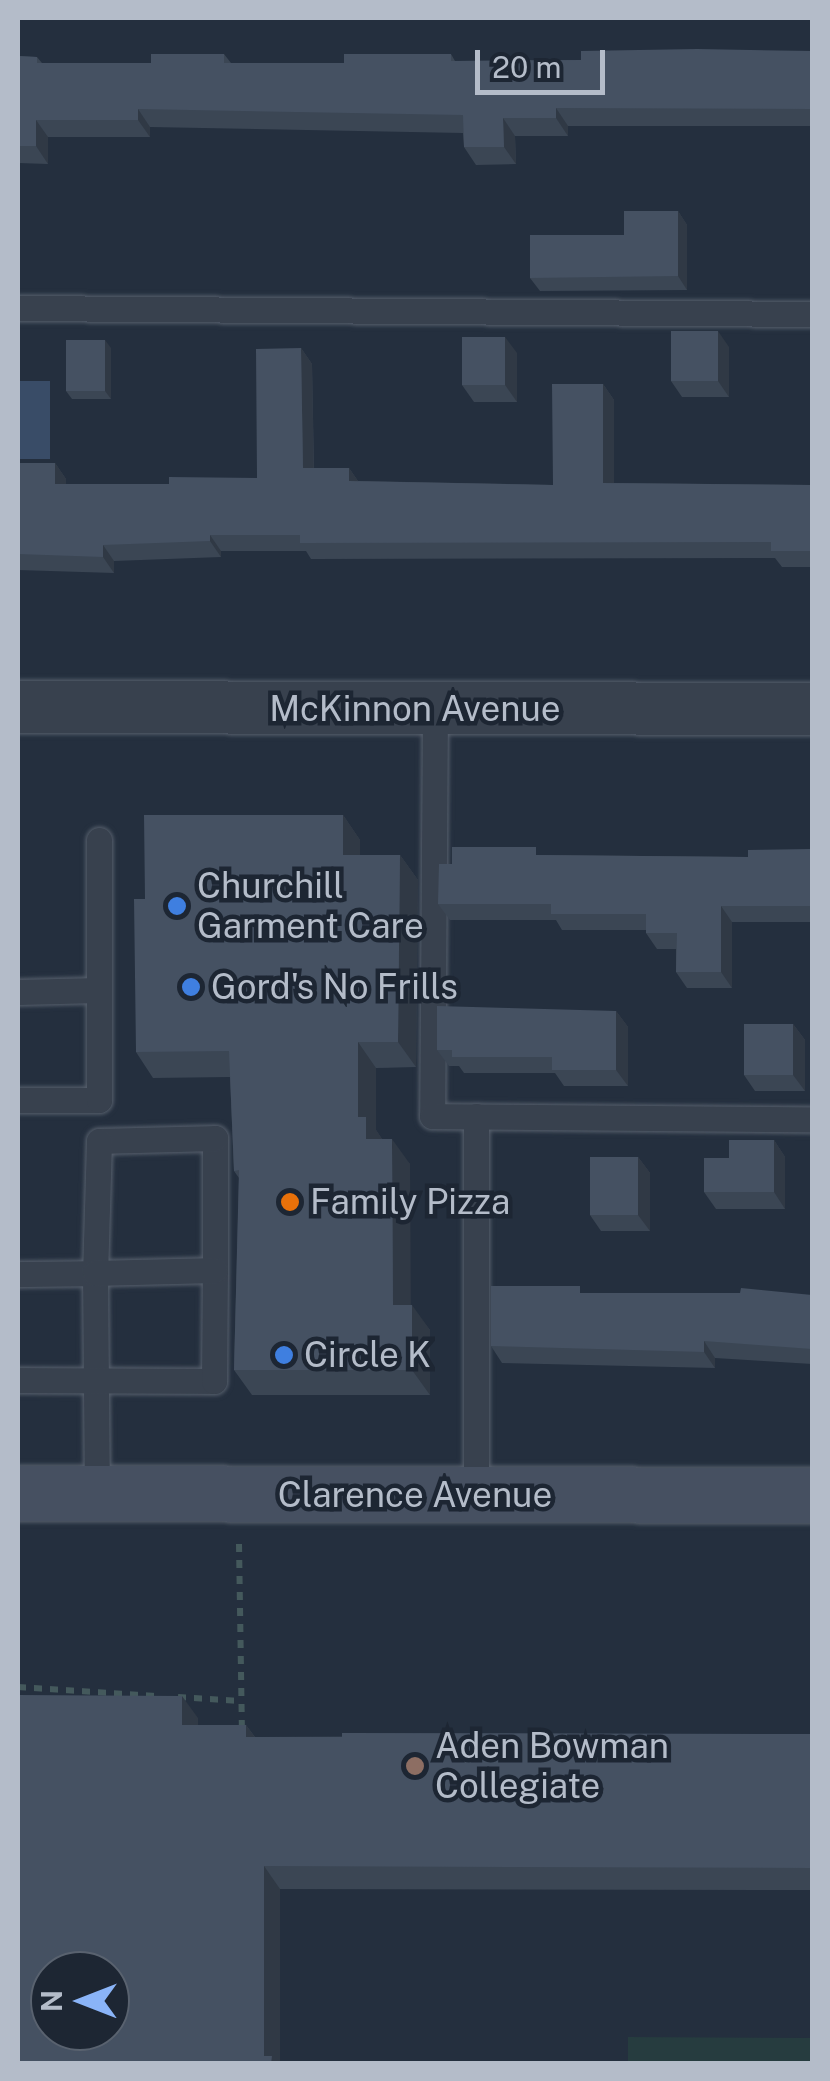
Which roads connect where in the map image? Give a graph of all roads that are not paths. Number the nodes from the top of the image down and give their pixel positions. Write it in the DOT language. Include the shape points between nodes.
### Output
graph roads {
  1 [pos="18,308"];
  2 [pos="812,314"];
  3 [pos="18,707"];
  4 [pos="435,709"];
  5 [pos="812,710"];
  6 [pos="99,840"];
  7 [pos="99,990"];
  8 [pos="18,992"];
  9 [pos="18,1100"];
  10 [pos="99,1100"];
  11 [pos="476,1116"];
  12 [pos="812,1119"];
  13 [pos="99,1141"];
  14 [pos="215,1270"];
  15 [pos="18,1274"];
  16 [pos="94,1274"];
  17 [pos="18,1380"];
  18 [pos="96,1381"];
  19 [pos="18,1493"];
  20 [pos="98,1493"];
  21 [pos="476,1495"];
  22 [pos="812,1496"];
  1 -- 2 [label="lane"];
  3 -- 4 [label="street, McKinnon Avenue"];
  4 -- 5 [label="street, McKinnon Avenue"];
  4 -- 11 [label="lane" via="432,1116"];
  6 -- 7 [label="lane"];
  7 -- 8 [label="lane"];
  7 -- 10 [label="lane"];
  9 -- 10 [label="lane"];
  10 -- 13 [label="lane"];
  11 -- 12 [label="lane"];
  11 -- 21 [label="lane"];
  13 -- 14 [label="lane" via="215,1138"];
  13 -- 16 [label="lane"];
  14 -- 16 [label="lane"];
  14 -- 18 [label="lane" via="214,1381"];
  15 -- 16 [label="lane"];
  16 -- 18 [label="lane"];
  17 -- 18 [label="lane"];
  18 -- 20 [label="lane"];
  19 -- 20 [label="main road, Clarence Avenue"];
  20 -- 21 [label="main road, Clarence Avenue"];
  21 -- 22 [label="main road, Clarence Avenue"];
}
